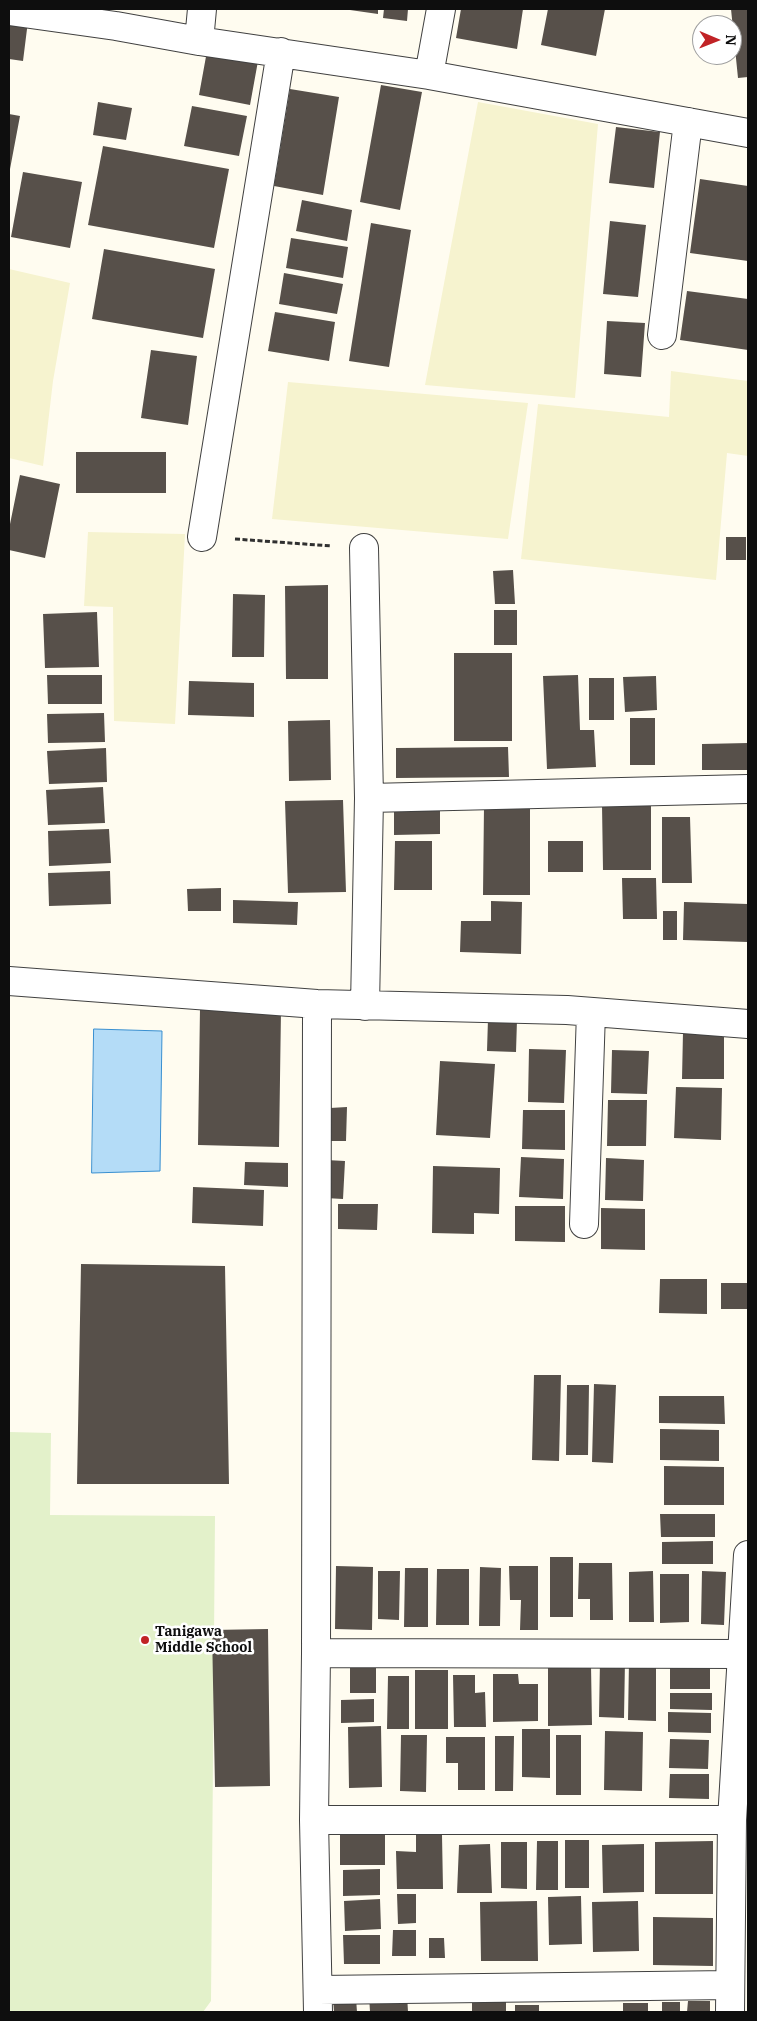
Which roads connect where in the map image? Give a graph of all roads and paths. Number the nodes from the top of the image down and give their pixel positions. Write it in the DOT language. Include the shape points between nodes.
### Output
graph roads {
  1 [pos="202,9"];
  2 [pos="441,9"];
  3 [pos="9,11"];
  4 [pos="199,41"];
  5 [pos="281,52"];
  6 [pos="429,75"];
  7 [pos="688,122"];
  8 [pos="748,133"];
  9 [pos="662,335"];
  10 [pos="202,537"];
  11 [pos="364,548"];
  12 [pos="748,789"];
  13 [pos="369,798"];
  14 [pos="9,981"];
  15 [pos="317,1004"];
  16 [pos="365,1006"];
  17 [pos="591,1012"];
  18 [pos="748,1024"];
  19 [pos="584,1224"];
  20 [pos="748,1555"];
  21 [pos="316,1653"];
  22 [pos="742,1654"];
  23 [pos="314,1820"];
  24 [pos="732,1820"];
  25 [pos="730,1985"];
  26 [pos="319,2001"];
  27 [pos="730,2012"];
  1 -- 4 [label="street"];
  2 -- 6 [label="street"];
  3 -- 4 [label="street"];
  4 -- 5 [label="street"];
  5 -- 6 [label="street"];
  5 -- 10 [label="street"];
  6 -- 7 [label="street"];
  7 -- 8 [label="street"];
  7 -- 9 [label="street"];
  10 -- 11 [label="path"];
  11 -- 13 [label="street"];
  12 -- 13 [label="street"];
  13 -- 16 [label="street"];
  14 -- 15 [label="street"];
  15 -- 16 [label="street"];
  15 -- 21 [label="street"];
  16 -- 17 [label="street"];
  17 -- 18 [label="street"];
  17 -- 19 [label="street"];
  20 -- 22 [label="street"];
  21 -- 22 [label="street"];
  21 -- 23 [label="street"];
  22 -- 24 [label="street"];
  23 -- 24 [label="street"];
  23 -- 26 [label="street"];
  24 -- 25 [label="street"];
  25 -- 26 [label="street"];
  25 -- 27 [label="street"];
}
